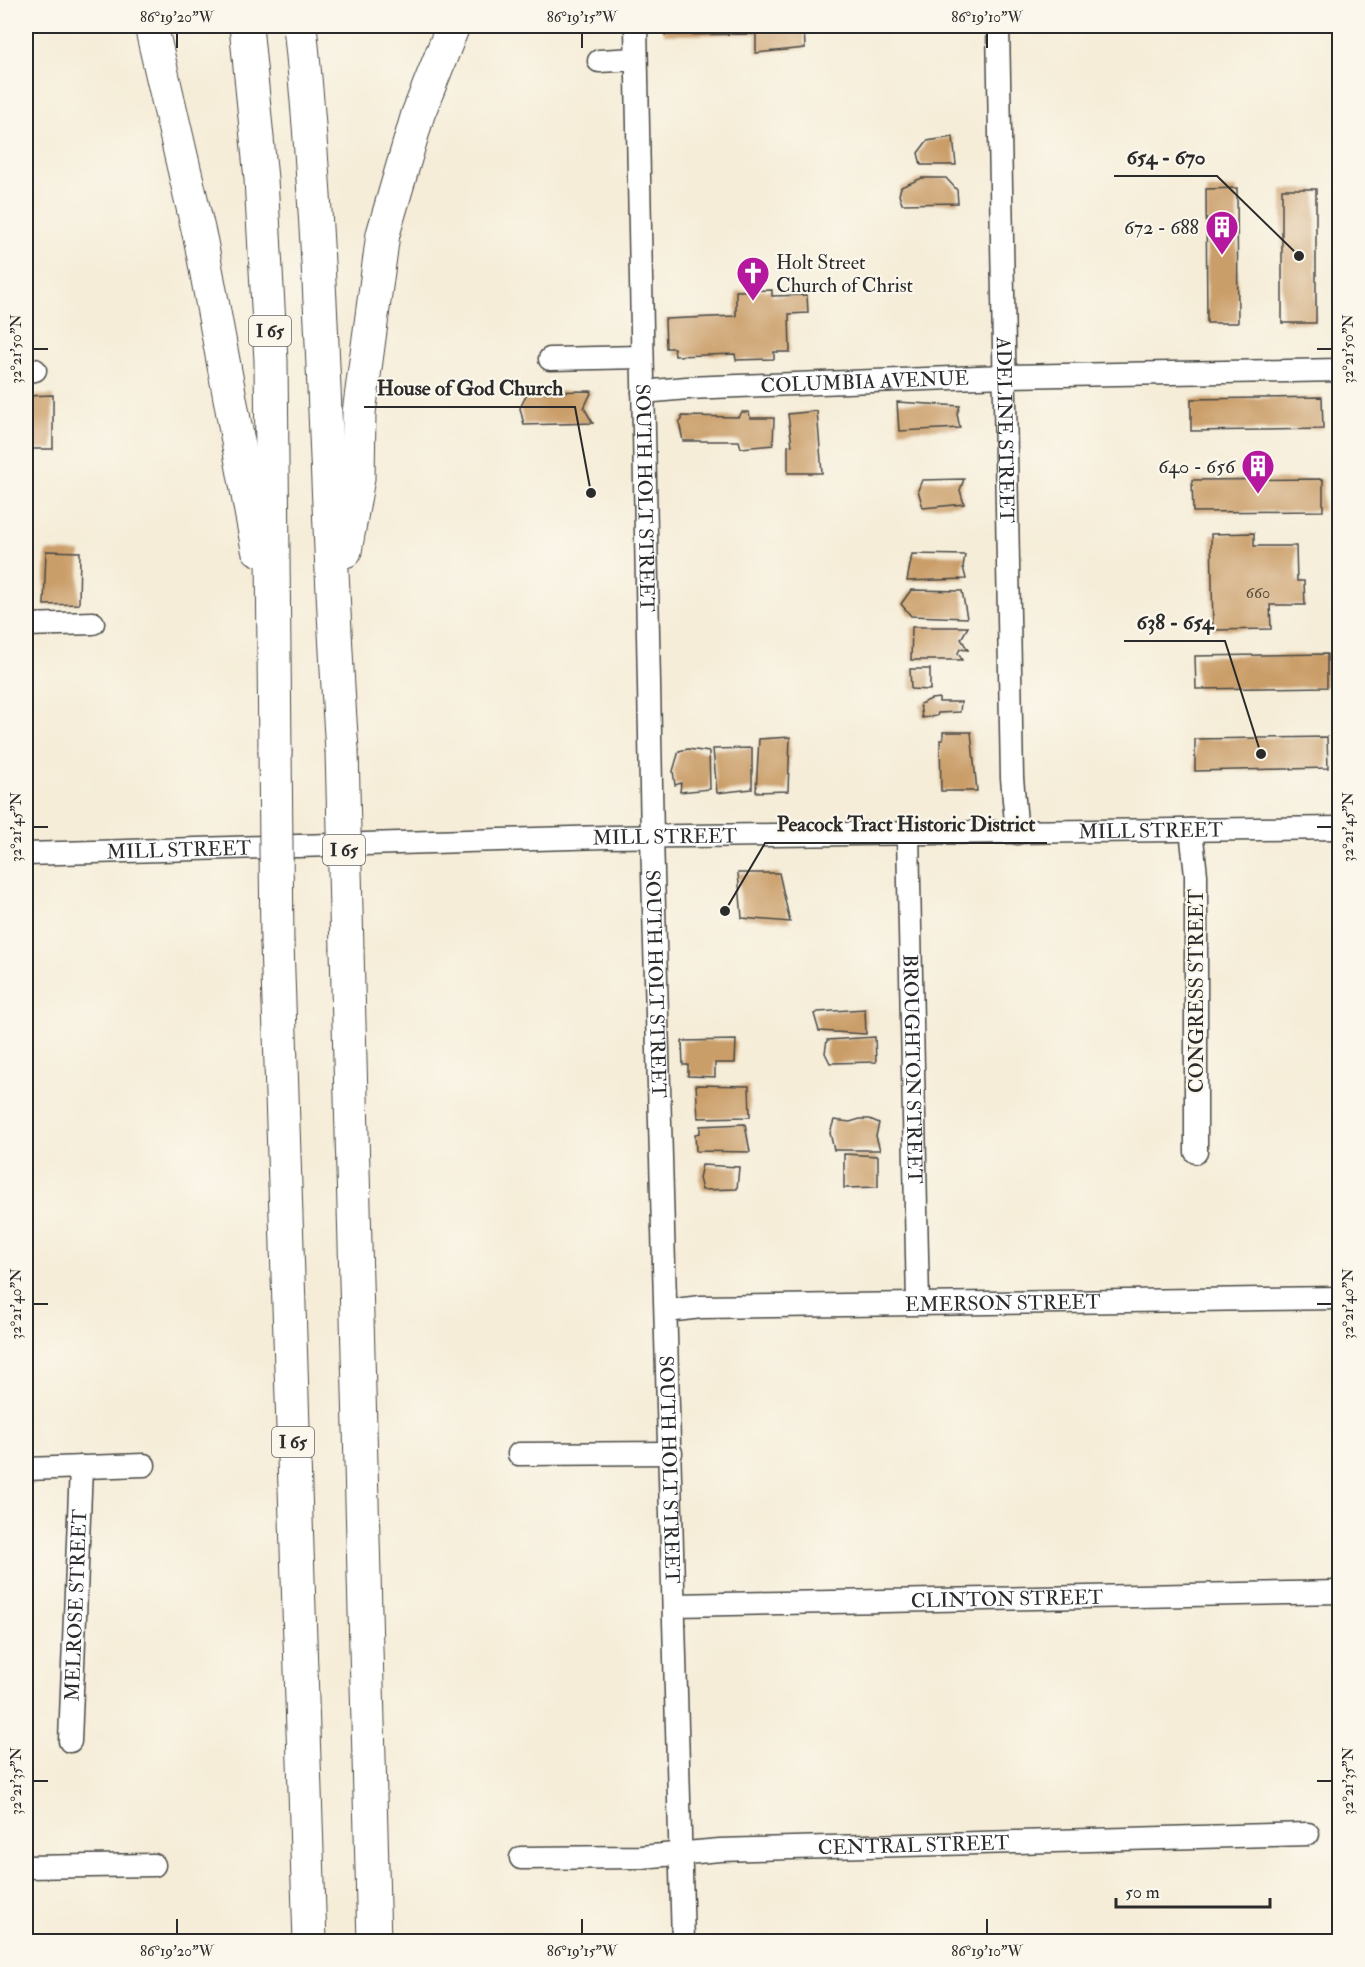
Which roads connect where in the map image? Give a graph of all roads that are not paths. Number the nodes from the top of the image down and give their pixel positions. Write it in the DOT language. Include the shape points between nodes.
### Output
graph roads {
  1 [pos="151,26"];
  2 [pos="246,26"];
  3 [pos="300,26"];
  4 [pos="453,26"];
  5 [pos="636,26"];
  6 [pos="998,26"];
  7 [pos="636,59"];
  8 [pos="599,61"];
  9 [pos="641,357"];
  10 [pos="550,359"];
  11 [pos="1340,370"];
  12 [pos="1005,376"];
  13 [pos="642,392"];
  14 [pos="333,621"];
  15 [pos="93,623"];
  16 [pos="26,625"];
  17 [pos="274,637"];
  18 [pos="1340,828"];
  19 [pos="1191,830"];
  20 [pos="1017,833"];
  21 [pos="908,835"];
  22 [pos="652,837"];
  23 [pos="26,854"];
  24 [pos="1196,1152"];
  25 [pos="1340,1298"];
  26 [pos="918,1303"];
  27 [pos="667,1311"];
  28 [pos="670,1453"];
  29 [pos="519,1454"];
  30 [pos="144,1465"];
  31 [pos="81,1467"];
  32 [pos="26,1468"];
  33 [pos="1340,1592"];
  34 [pos="675,1605"];
  35 [pos="70,1741"];
  36 [pos="1308,1834"];
  37 [pos="681,1853"];
  38 [pos="521,1858"];
  39 [pos="154,1865"];
  40 [pos="26,1867"];
  41 [pos="310,1941"];
  42 [pos="374,1941"];
  43 [pos="684,1941"];
  1 -- 17 [label="highway" via="201,242"];
  2 -- 17 [label="highway, I 65" via="261,179 271,361"];
  3 -- 14 [label="highway, I 65" via="321,297"];
  4 -- 14 [label="highway" via="418,114 383,234 359,413 358,478"];
  5 -- 7 [label="street, SOUTH HOLT STREET"];
  6 -- 12 [label="street, ADELINE STREET"];
  7 -- 8 [label="street"];
  7 -- 9 [label="street, SOUTH HOLT STREET"];
  9 -- 10 [label="street"];
  9 -- 13 [label="street, SOUTH HOLT STREET"];
  11 -- 12 [label="street, COLUMBIA AVENUE"];
  12 -- 13 [label="street, COLUMBIA AVENUE"];
  12 -- 20 [label="street, ADELINE STREET" via="1012,778"];
  13 -- 22 [label="street, SOUTH HOLT STREET"];
  14 -- 42 [label="highway, I 65, bridge" via="342,750"];
  15 -- 16 [label="street"];
  17 -- 41 [label="highway, I 65, bridge" via="277,942"];
  18 -- 19 [label="street, MILL STREET"];
  19 -- 20 [label="street, MILL STREET"];
  19 -- 24 [label="street, CONGRESS STREET" via="1196,876"];
  20 -- 21 [label="street, MILL STREET"];
  21 -- 22 [label="street, MILL STREET"];
  21 -- 26 [label="street, BROUGHTON STREET"];
  22 -- 23 [label="street, MILL STREET"];
  22 -- 27 [label="street, SOUTH HOLT STREET"];
  25 -- 26 [label="street, EMERSON STREET"];
  26 -- 27 [label="street, EMERSON STREET"];
  27 -- 28 [label="street, SOUTH HOLT STREET"];
  28 -- 29 [label="street"];
  28 -- 34 [label="street, SOUTH HOLT STREET"];
  30 -- 31 [label="street"];
  31 -- 32 [label="street"];
  31 -- 35 [label="street, MELROSE STREET"];
  33 -- 34 [label="street, CLINTON STREET"];
  34 -- 37 [label="street, SOUTH HOLT STREET"];
  36 -- 37 [label="street, CENTRAL STREET"];
  37 -- 38 [label="street, CENTRAL STREET"];
  37 -- 43 [label="street, SOUTH HOLT STREET"];
  39 -- 40 [label="street"];
}
